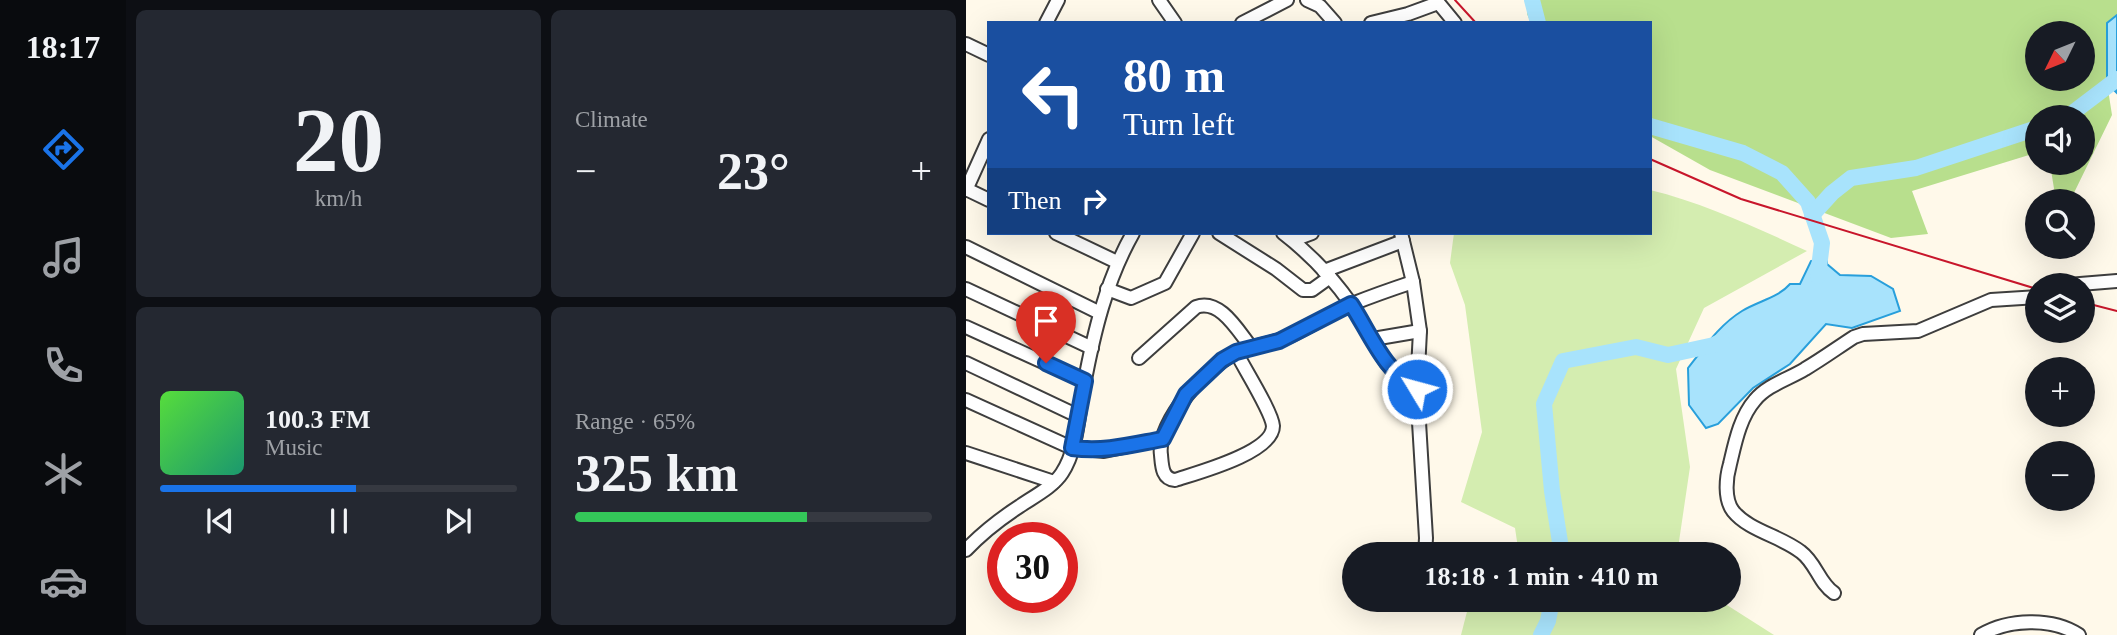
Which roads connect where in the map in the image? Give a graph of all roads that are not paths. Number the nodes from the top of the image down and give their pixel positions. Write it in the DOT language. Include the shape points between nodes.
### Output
graph roads {
  1 [pos="1058,0"];
  2 [pos="1159,0"];
  3 [pos="1287,0"];
  4 [pos="1307,0"];
  5 [pos="1335,0"];
  6 [pos="1437,1"];
  7 [pos="1320,6"];
  8 [pos="1047,21"];
  9 [pos="1174,21"];
  10 [pos="1246,21"];
  11 [pos="1333,21"];
  12 [pos="1378,21"];
  13 [pos="1453,21"];
  14 [pos="966,44"];
  15 [pos="987,54"];
  16 [pos="987,143"];
  17 [pos="966,189"];
  18 [pos="987,199"];
  19 [pos="1060,235"];
  20 [pos="1132,235"];
  21 [pos="1192,235"];
  22 [pos="1222,235"];
  23 [pos="1288,237"];
  24 [pos="1402,237"];
  25 [pos="966,247"];
  26 [pos="1117,262"];
  27 [pos="1327,274"];
  28 [pos="2117,281"];
  29 [pos="1413,282"];
  30 [pos="2095,283"];
  31 [pos="966,289"];
  32 [pos="1107,289"];
  33 [pos="2025,298"];
  34 [pos="1351,304"];
  35 [pos="1100,313"];
  36 [pos="966,327"];
  37 [pos="1420,331"];
  38 [pos="1373,339"];
  39 [pos="1251,347"];
  40 [pos="1092,348"];
  41 [pos="1236,352"];
  42 [pos="1139,358"];
  43 [pos="966,363"];
  44 [pos="1085,381"];
  45 [pos="1417,389"];
  46 [pos="966,400"];
  47 [pos="1078,415"];
  48 [pos="1163,439"];
  49 [pos="1072,448"];
  50 [pos="966,453"];
  51 [pos="1054,482"];
  52 [pos="1425,542"];
  53 [pos="966,550"];
  54 [pos="1835,593"];
  55 [pos="1981,635"];
  56 [pos="2079,635"];
  1 -- 8 [label="street"];
  2 -- 9 [label="street"];
  3 -- 10 [label="street"];
  4 -- 7 [label="street"];
  5 -- 7 [label="street"];
  6 -- 12 [label="street"];
  6 -- 13 [label="street"];
  7 -- 11 [label="street"];
  14 -- 15 [label="street"];
  16 -- 17 [label="street"];
  17 -- 18 [label="street"];
  19 -- 26 [label="street"];
  20 -- 26 [label="street"];
  21 -- 32 [label="street" via="1165,283 1131,298"];
  22 -- 27 [label="street" via="1303,290 1312,290"];
  23 -- 27 [label="street"];
  24 -- 27 [label="street"];
  24 -- 29 [label="street"];
  25 -- 35 [label="street"];
  26 -- 32 [label="street"];
  27 -- 34 [label="street"];
  28 -- 30 [label="street"];
  29 -- 34 [label="street"];
  29 -- 37 [label="street"];
  31 -- 40 [label="street"];
  32 -- 35 [label="street"];
  33 -- 54 [label="street" via="1991,300 1918,331 1854,337 1754,400 1728,470 1730,507 1745,522 1801,551"];
  34 -- 38 [label="street"];
  34 -- 39 [label="street" via="1279,341"];
  35 -- 40 [label="street"];
  36 -- 44 [label="street"];
  37 -- 38 [label="street"];
  37 -- 45 [label="street"];
  38 -- 45 [label="street" via="1386,365"];
  39 -- 41 [label="street"];
  39 -- 42 [label="street" via="1219,310 1202,304"];
  40 -- 44 [label="street"];
  41 -- 48 [label="street" via="1186,394"];
  41 -- 48 [label="street" via="1268,412 1273,427 1270,434 1224,465 1172,480 1164,474"];
  43 -- 47 [label="street"];
  44 -- 47 [label="street"];
  45 -- 52 [label="street"];
  46 -- 49 [label="street"];
  47 -- 49 [label="street"];
  48 -- 49 [label="street" via="1104,451"];
  49 -- 51 [label="street" via="1063,473"];
  50 -- 51 [label="street"];
  51 -- 53 [label="street"];
  55 -- 56 [label="street" via="2025,623 2064,627"];
}
